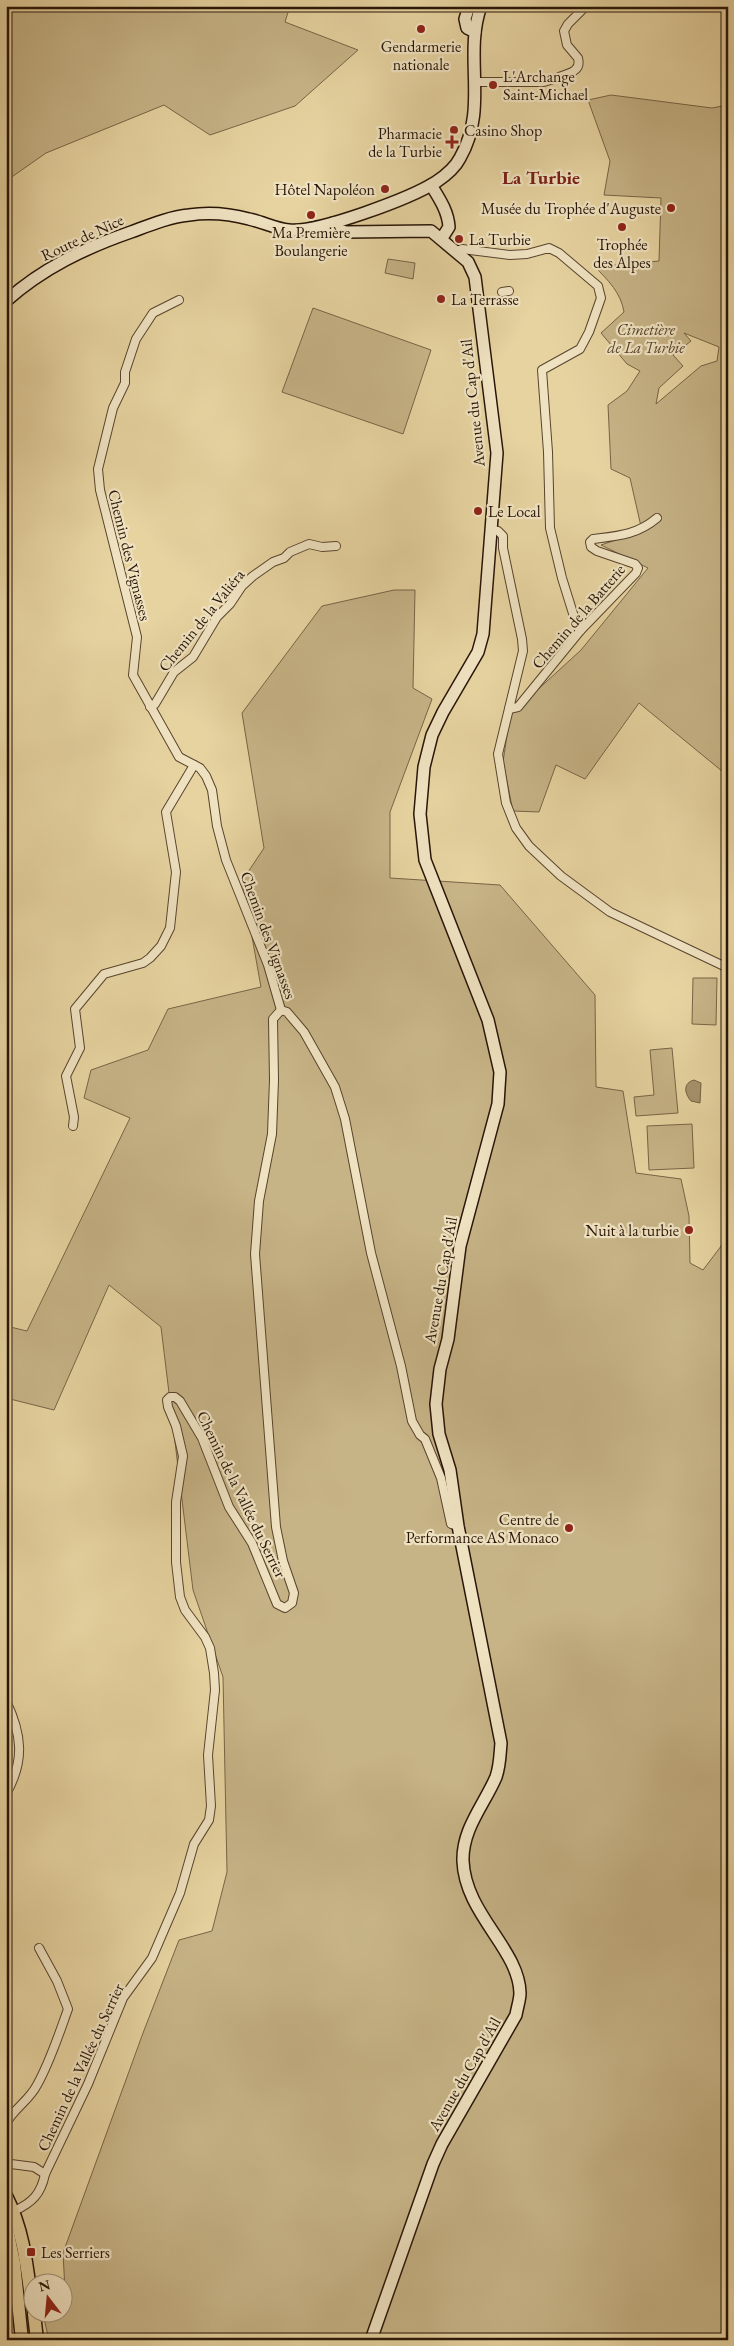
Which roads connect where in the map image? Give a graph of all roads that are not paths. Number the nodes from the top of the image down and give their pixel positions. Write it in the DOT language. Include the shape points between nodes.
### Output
graph roads {
  1 [pos="470,6"];
  2 [pos="481,6"];
  3 [pos="586,6"];
  4 [pos="475,32"];
  5 [pos="476,82"];
  6 [pos="431,185"];
  7 [pos="333,223"];
  8 [pos="438,235"];
  9 [pos="457,251"];
  10 [pos="179,300"];
  11 [pos="6,301"];
  12 [pos="657,518"];
  13 [pos="492,530"];
  14 [pos="336,546"];
  15 [pos="580,631"];
  16 [pos="150,707"];
  17 [pos="509,709"];
  18 [pos="194,766"];
  19 [pos="728,968"];
  20 [pos="281,1010"];
  21 [pos="72,1126"];
  22 [pos="439,1434"];
  23 [pos="425,1439"];
  24 [pos="458,1526"];
  25 [pos="6,1701"];
  26 [pos="6,1794"];
  27 [pos="39,1948"];
  28 [pos="6,2124"];
  29 [pos="6,2161"];
  30 [pos="45,2174"];
  31 [pos="6,2196"];
  32 [pos="14,2213"];
  33 [pos="6,2224"];
  34 [pos="28,2274"];
  35 [pos="35,2324"];
  36 [pos="22,2340"];
  37 [pos="37,2340"];
  38 [pos="371,2340"];
  1 -- 4 [label="street" via="465,24"];
  2 -- 4 [label="street, Route de Nice"];
  3 -- 5 [label="street" via="564,31 567,45 578,58 575,71 554,80"];
  4 -- 5 [label="street, Route de Nice"];
  5 -- 6 [label="street, Route de Nice" via="474,120 464,150 454,166"];
  6 -- 7 [label="street, Route de Nice"];
  6 -- 8 [label="street" via="443,204 449,227"];
  7 -- 8 [label="street" via="336,229 346,232 426,230"];
  7 -- 11 [label="street, Route de Nice" via="290,230 231,215 203,213 180,216 127,233 64,260"];
  8 -- 9 [label="street, Avenue du Cap d'Ail"];
  9 -- 13 [label="street, Avenue du Cap d'Ail" via="468,262 475,277 487,365 497,453"];
  9 -- 15 [label="street" via="510,255 554,250 601,291 592,325 580,349 542,370 550,528"];
  10 -- 16 [label="street, Chemin des Vignasses" via="153,313 136,339 124,383 113,408 98,469 102,503 137,637 133,672"];
  12 -- 15 [label="street, Chemin de la Batterie" via="627,535 590,542 597,551 636,564 638,568"];
  13 -- 17 [label="street" via="502,536 522,639 523,651"];
  13 -- 22 [label="street, Avenue du Cap d'Ail" via="482,644 432,735 421,795 421,837 425,860 488,1020 500,1072 498,1104 460,1246 436,1404"];
  14 -- 16 [label="street, Chemin de la Valiéra" via="309,544 273,562 248,581 211,625 193,657 174,672"];
  15 -- 17 [label="street, Chemin de la Batterie" via="518,707"];
  16 -- 18 [label="street, Chemin des Vignasses" via="179,757"];
  17 -- 19 [label="street" via="498,754 500,772 512,821 529,846 561,876 610,912"];
  18 -- 20 [label="street, Chemin des Vignasses" via="206,776 212,790 226,860 268,965"];
  18 -- 21 [label="street" via="166,812 176,872 172,920 166,936 143,963 104,974 76,1006 80,1048 66,1076 74,1117"];
  20 -- 23 [label="street, Chemin des Vignasses" via="287,1012 304,1032 335,1087 345,1120 371,1253 402,1366 412,1421"];
  20 -- 30 [label="street, Chemin de la Vallée du Serrier" via="273,1019 272,1134 259,1201 255,1254 276,1527 294,1593 292,1602 285,1608 277,1604 252,1544 229,1507 202,1438 180,1401 170,1397 168,1407 183,1456 176,1502 176,1562 180,1597 210,1648 214,1673 208,1755 209,1820 194,1844 180,1893 152,1958 124,1998"];
  22 -- 23 [label="street"];
  22 -- 24 [label="street, Avenue du Cap d'Ail" via="450,1470"];
  23 -- 24 [label="street, Chemin des Vignasses" via="441,1478 451,1524"];
  24 -- 38 [label="street, Avenue du Cap d'Ail" via="501,1743 496,1776 464,1844 466,1882 473,1901 512,1963 520,1992 516,2015 433,2164"];
  25 -- 26 [label="street" via="21,1748 18,1767"];
  27 -- 28 [label="street" via="68,2009 38,2085"];
  29 -- 30 [label="street" via="34,2167"];
  30 -- 32 [label="street, Chemin de la Vallée du Serrier" via="38,2194"];
  31 -- 32 [label="main road"];
  32 -- 34 [label="main road" via="23,2239"];
  33 -- 36 [label="main road" via="11,2238"];
  35 -- 37 [label="main road"];
}
